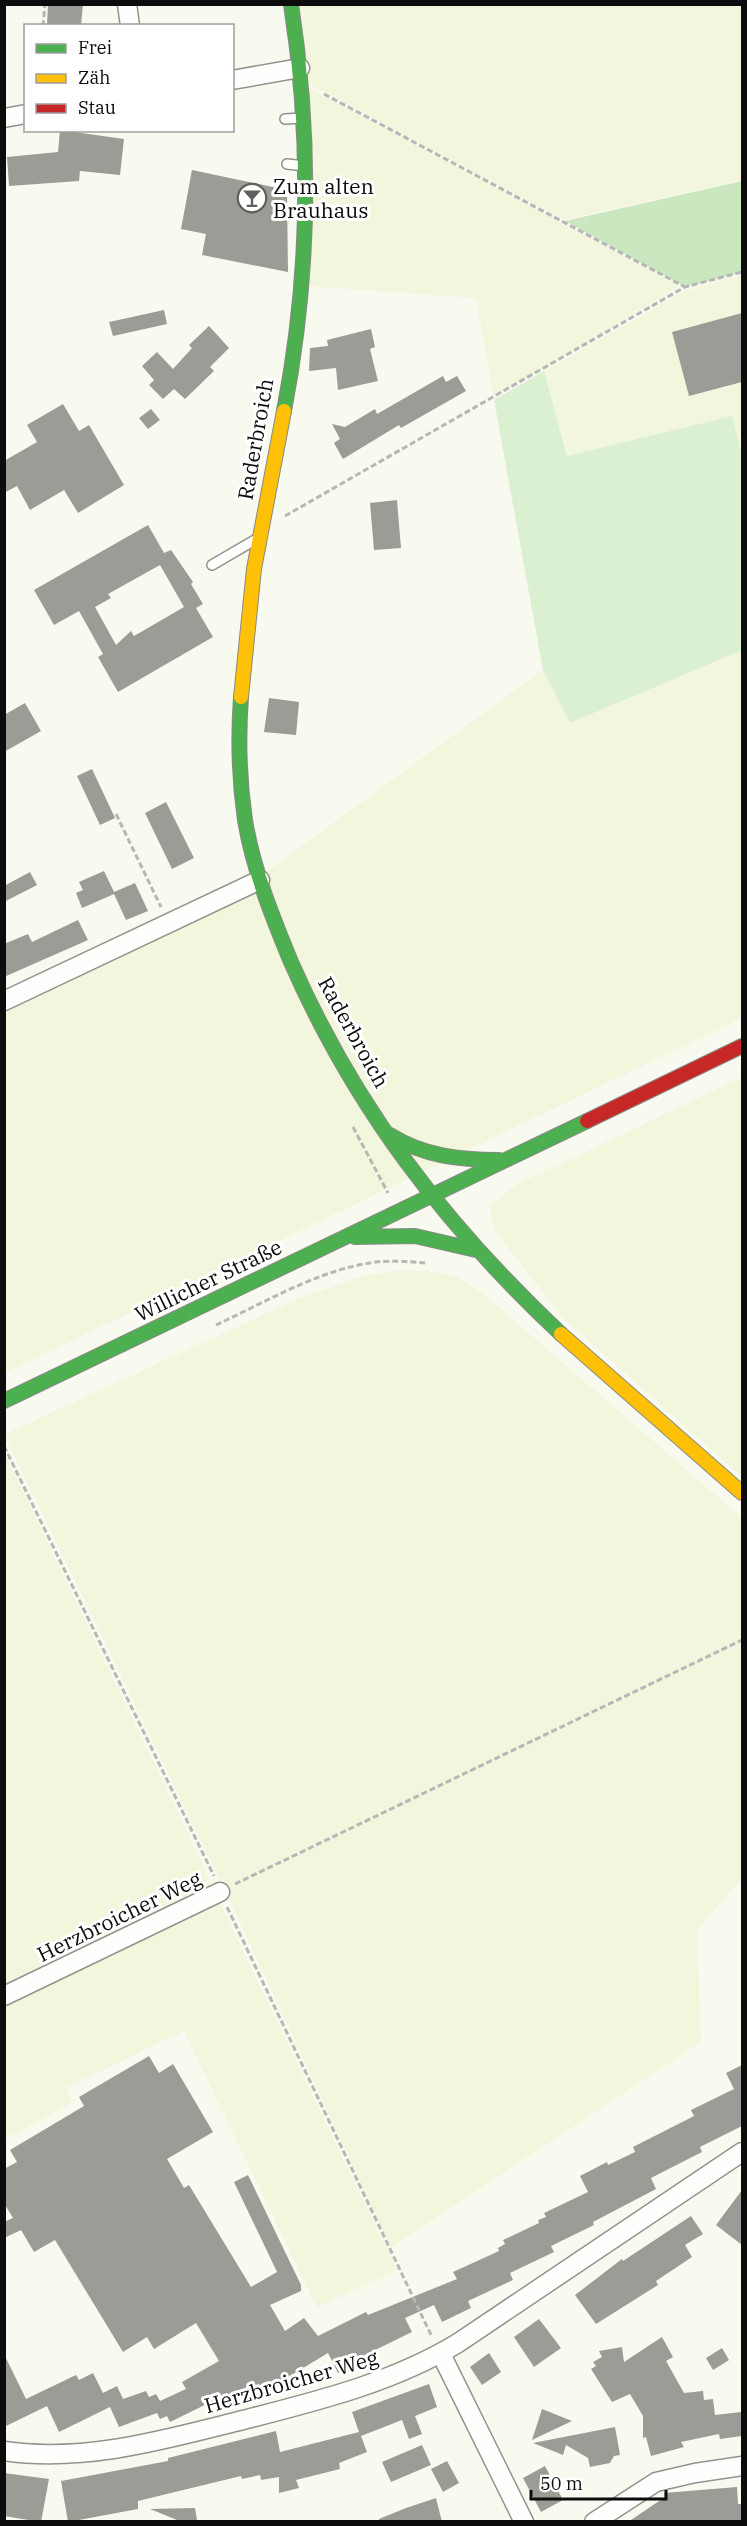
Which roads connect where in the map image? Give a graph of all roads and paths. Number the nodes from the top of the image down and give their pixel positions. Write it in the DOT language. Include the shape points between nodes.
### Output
graph roads {
  1 [pos="45,4"];
  2 [pos="128,4"];
  3 [pos="291,4"];
  4 [pos="43,24"];
  5 [pos="130,24"];
  6 [pos="301,75"];
  7 [pos="234,80"];
  8 [pos="24,114"];
  9 [pos="4,117"];
  10 [pos="303,118"];
  11 [pos="285,119"];
  12 [pos="287,164"];
  13 [pos="305,166"];
  14 [pos="742,272"];
  15 [pos="685,287"];
  16 [pos="260,534"];
  17 [pos="212,565"];
  18 [pos="116,814"];
  19 [pos="260,880"];
  20 [pos="169,922"];
  21 [pos="4,1001"];
  22 [pos="742,1046"];
  23 [pos="387,1133"];
  24 [pos="505,1160"];
  25 [pos="430,1196"];
  26 [pos="343,1238"];
  27 [pos="476,1250"];
  28 [pos="432,1263"];
  29 [pos="210,1328"];
  30 [pos="4,1401"];
  31 [pos="4,1446"];
  32 [pos="742,1494"];
  33 [pos="742,1640"];
  34 [pos="220,1892"];
  35 [pos="4,1996"];
  36 [pos="742,2152"];
  37 [pos="441,2354"];
  38 [pos="4,2451"];
  39 [pos="742,2466"];
  40 [pos="524,2522"];
  41 [pos="594,2522"];
  1 -- 4 [label="path"];
  2 -- 5 [label="street"];
  3 -- 6 [label="street, Raderbroich"];
  6 -- 7 [label="street" via="262,81"];
  6 -- 10 [label="street, Raderbroich"];
  6 -- 15 [label="path"];
  8 -- 9 [label="street"];
  10 -- 11 [label="lane"];
  10 -- 13 [label="street, Raderbroich"];
  12 -- 13 [label="lane"];
  13 -- 16 [label="street, Raderbroich" via="297,326"];
  14 -- 15 [label="path"];
  15 -- 16 [label="path"];
  16 -- 17 [label="lane"];
  16 -- 19 [label="street, Raderbroich" via="247,645 240,758 246,824"];
  18 -- 20 [label="path"];
  19 -- 20 [label="street"];
  19 -- 23 [label="street, Raderbroich" via="313,1009"];
  20 -- 21 [label="street"];
  22 -- 24 [label="street, Willicher Straße"];
  23 -- 24 [label="street" via="412,1148 445,1158"];
  23 -- 25 [label="street, Raderbroich"];
  24 -- 25 [label="street, Willicher Straße"];
  25 -- 26 [label="street, Willicher Straße"];
  25 -- 27 [label="street"];
  26 -- 27 [label="street" via="415,1236"];
  26 -- 30 [label="street, Willicher Straße"];
  27 -- 32 [label="street" via="554,1327"];
  28 -- 29 [label="path" via="382,1261 345,1269"];
  31 -- 34 [label="path"];
  33 -- 34 [label="path"];
  34 -- 35 [label="street, Herzbroicher Weg"];
  34 -- 37 [label="path"];
  36 -- 37 [label="street, Herzbroicher Weg"];
  37 -- 38 [label="street, Herzbroicher Weg" via="333,2397 163,2440 52,2454"];
  37 -- 40 [label="street"];
  39 -- 41 [label="street" via="656,2482"];
}
